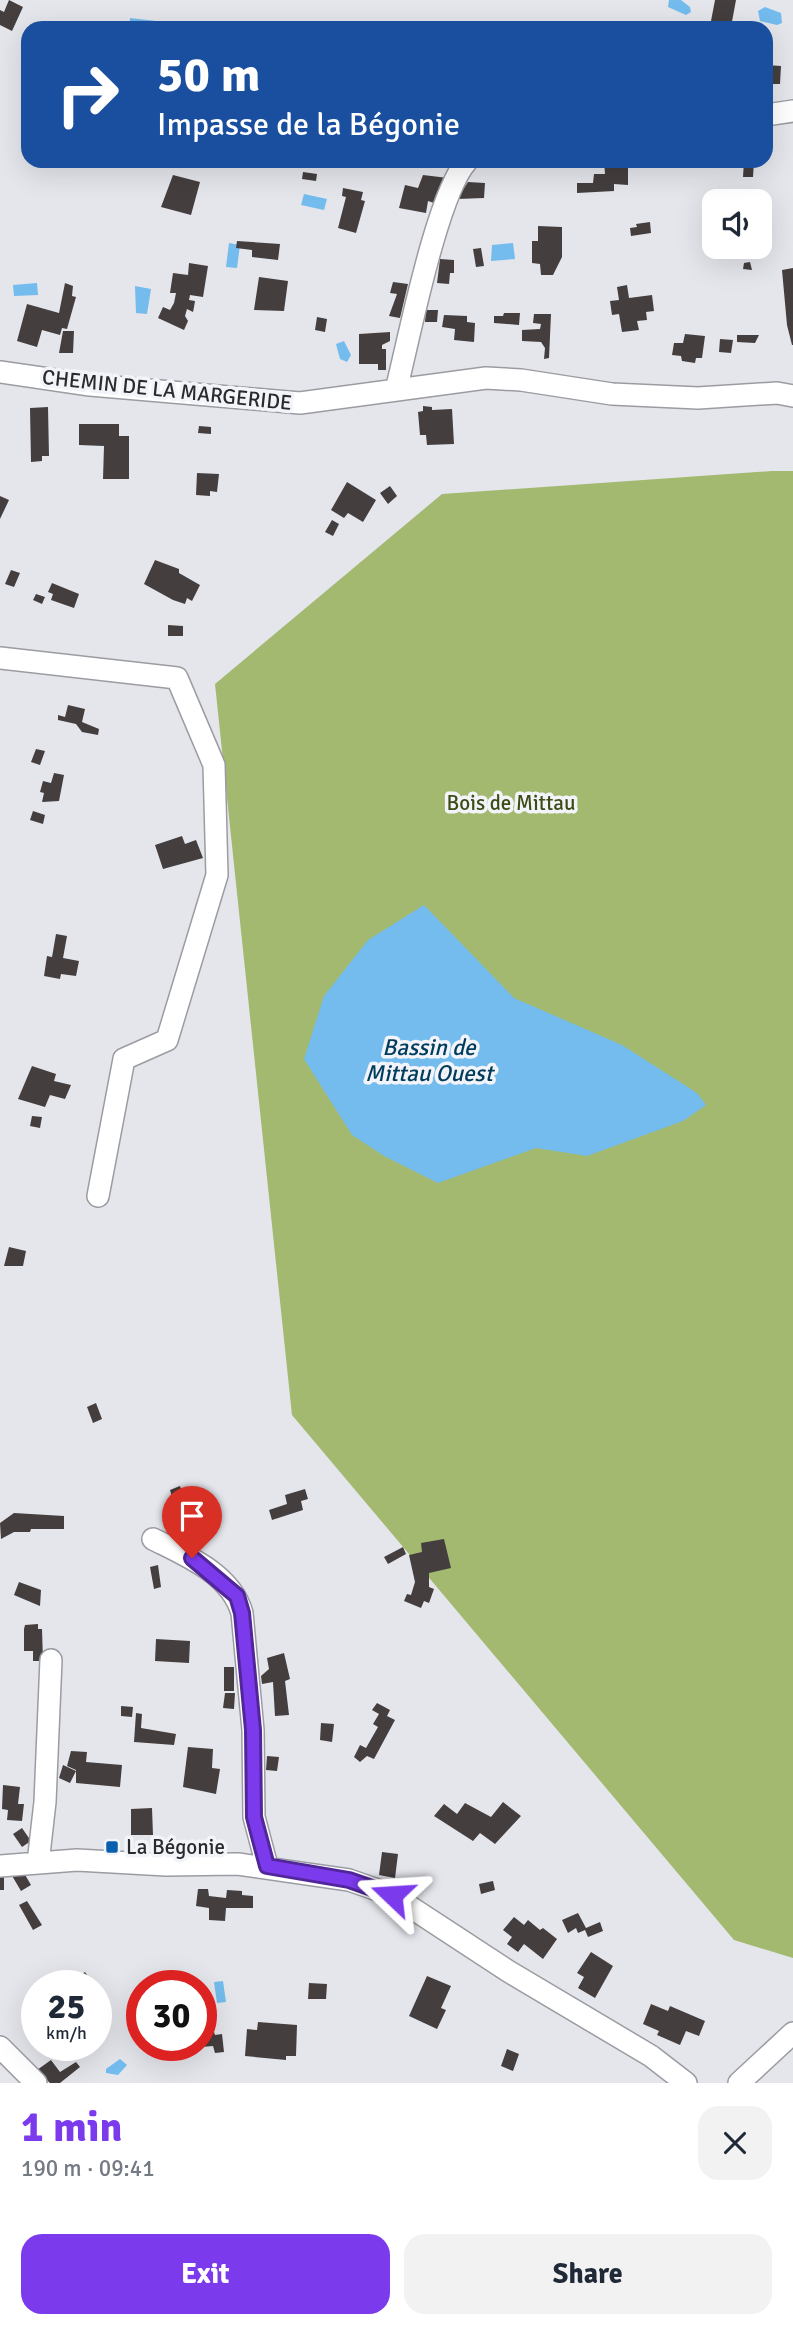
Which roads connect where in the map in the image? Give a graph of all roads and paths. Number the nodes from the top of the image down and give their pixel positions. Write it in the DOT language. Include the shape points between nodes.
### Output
graph roads {
  1 [pos="793,111"];
  2 [pos="773,114"];
  3 [pos="461,168"];
  4 [pos="0,372"];
  5 [pos="396,390"];
  6 [pos="793,396"];
  7 [pos="0,658"];
  8 [pos="98,1196"];
  9 [pos="153,1539"];
  10 [pos="51,1660"];
  11 [pos="38,1863"];
  12 [pos="0,1866"];
  13 [pos="267,1866"];
  14 [pos="793,2033"];
  15 [pos="0,2047"];
  16 [pos="36,2083"];
  17 [pos="686,2083"];
  18 [pos="739,2083"];
  1 -- 2 [label="street"];
  3 -- 5 [label="street" via="442,213"];
  4 -- 5 [label="street, CHEMIN DE LA MARGERIDE" via="300,404"];
  5 -- 6 [label="street, CHEMIN DE LA MARGERIDE" via="486,378 612,394"];
  7 -- 8 [label="street" via="177,678 214,765 217,875 167,1040 124,1059"];
  9 -- 13 [label="street" via="192,1558 237,1596 253,1730 254,1817"];
  10 -- 11 [label="street"];
  11 -- 12 [label="street"];
  11 -- 13 [label="street" via="77,1860"];
  13 -- 17 [label="street" via="349,1880 392,1895 651,2056"];
  14 -- 18 [label="street"];
  15 -- 16 [label="street"];
}
